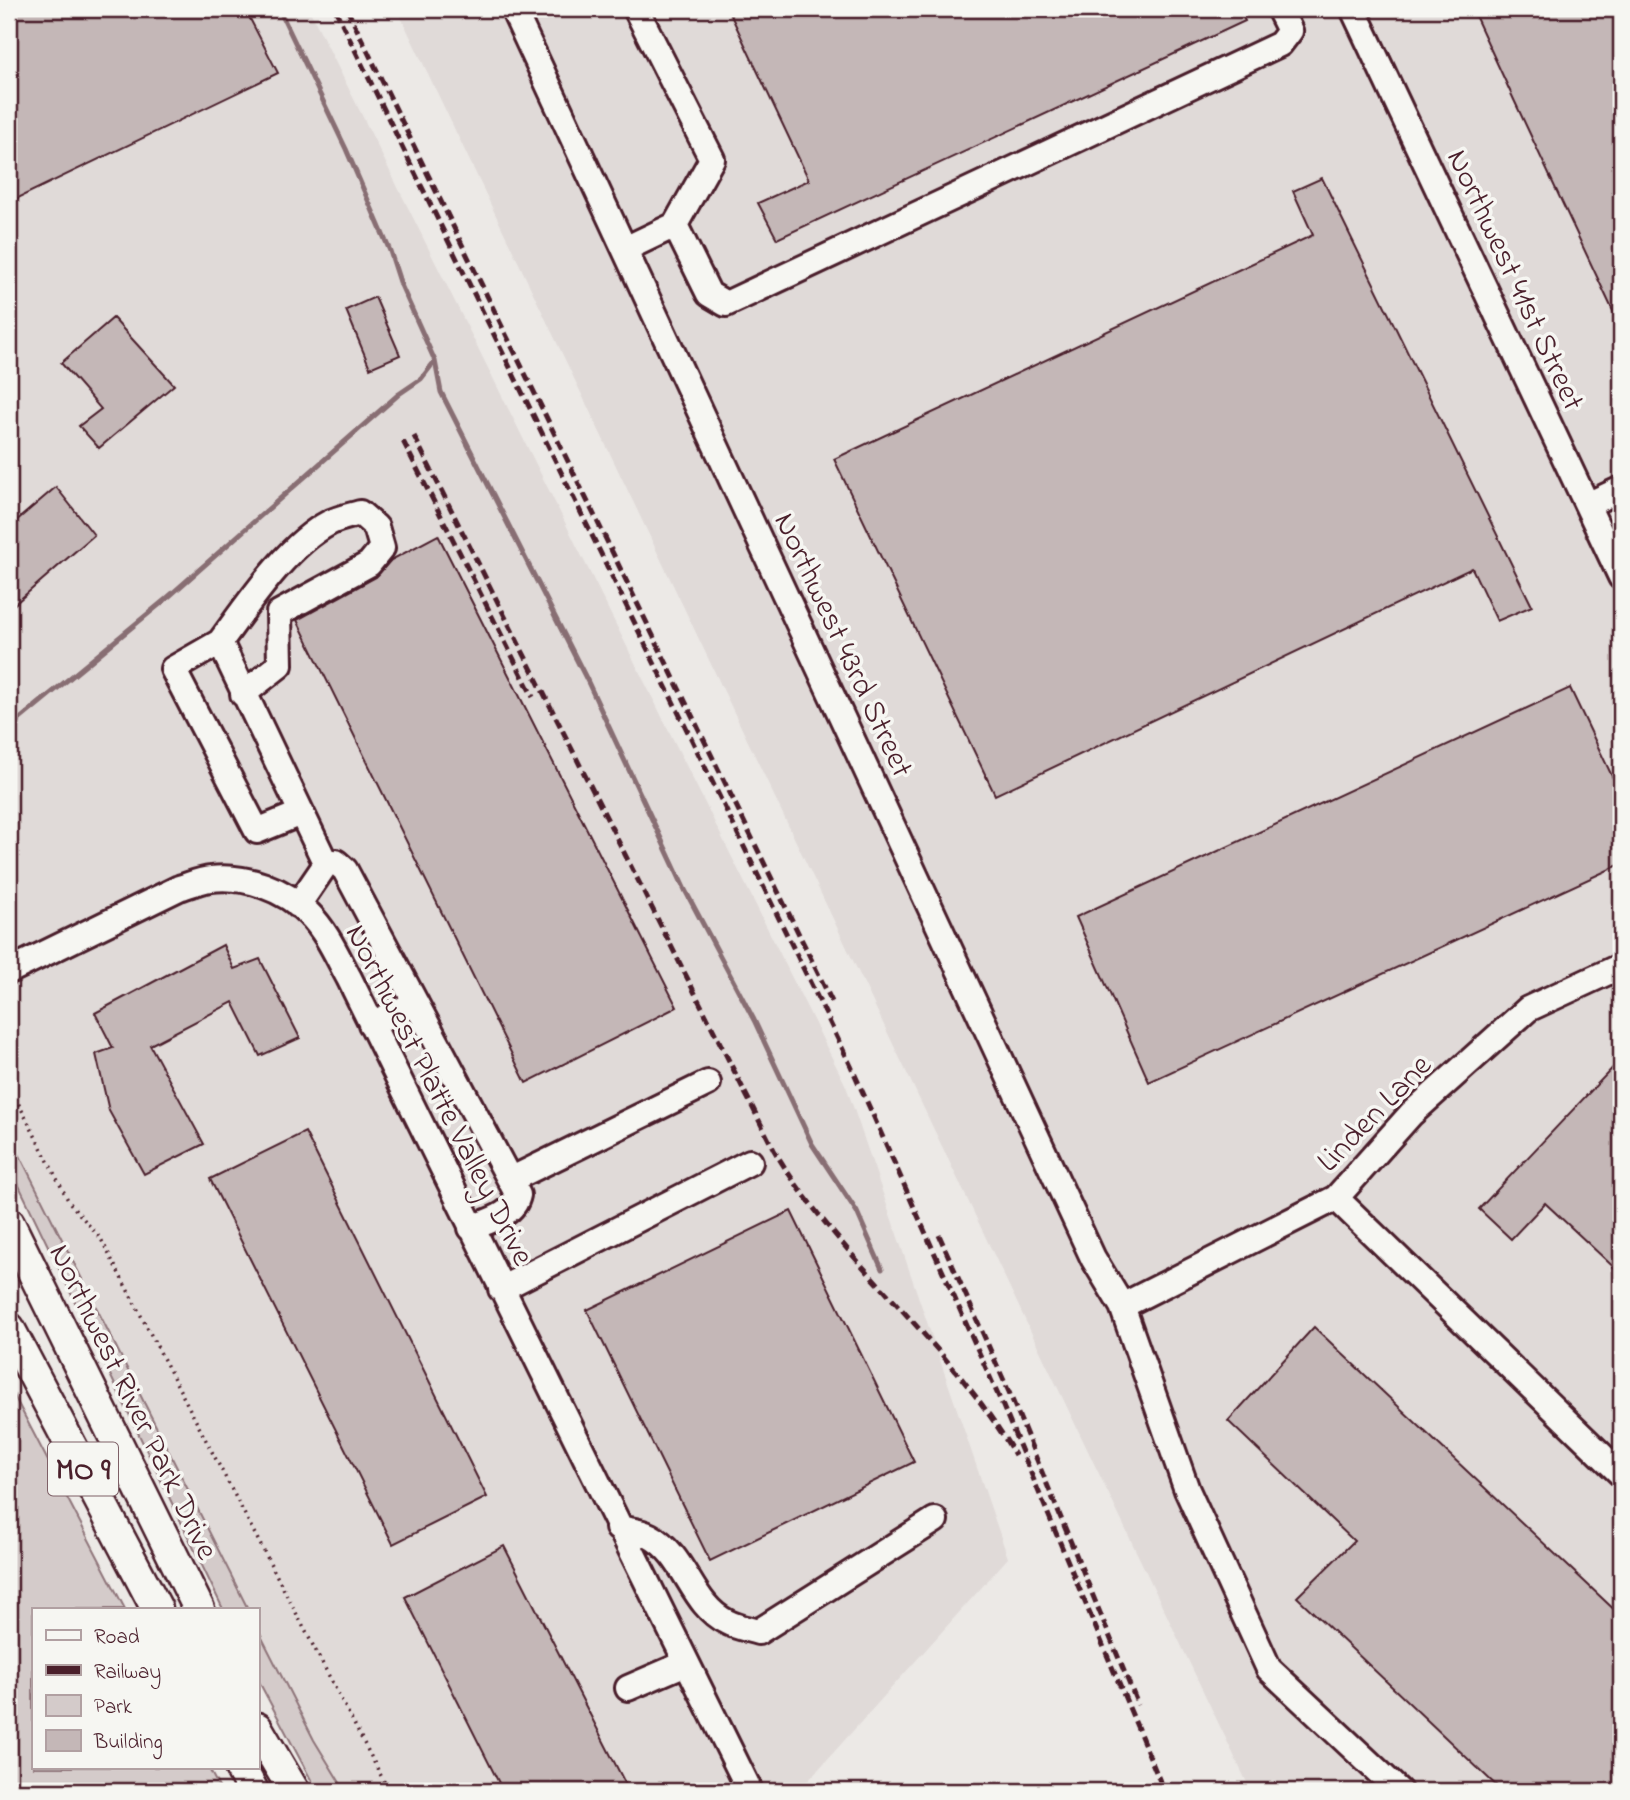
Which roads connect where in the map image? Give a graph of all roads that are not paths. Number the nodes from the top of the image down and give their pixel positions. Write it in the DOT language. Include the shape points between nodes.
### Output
graph roads {
  1 [pos="513,9"];
  2 [pos="636,9"];
  3 [pos="1279,9"];
  4 [pos="1353,9"];
  5 [pos="675,225"];
  6 [pos="625,249"];
  7 [pos="1621,489"];
  8 [pos="1587,505"];
  9 [pos="1621,577"];
  10 [pos="248,603"];
  11 [pos="279,613"];
  12 [pos="220,642"];
  13 [pos="243,694"];
  14 [pos="301,813"];
  15 [pos="326,864"];
  16 [pos="298,905"];
  17 [pos="1621,966"];
  18 [pos="9,971"];
  19 [pos="416,1003"];
  20 [pos="371,1024"];
  21 [pos="708,1083"];
  22 [pos="750,1162"];
  23 [pos="510,1180"];
  24 [pos="1336,1198"];
  25 [pos="9,1223"];
  26 [pos="471,1228"];
  27 [pos="501,1289"];
  28 [pos="1122,1306"];
  29 [pos="9,1328"];
  30 [pos="1621,1474"];
  31 [pos="935,1520"];
  32 [pos="618,1528"];
  33 [pos="156,1608"];
  34 [pos="199,1608"];
  35 [pos="685,1663"];
  36 [pos="628,1688"];
  37 [pos="259,1732"];
  38 [pos="241,1769"];
  39 [pos="253,1791"];
  40 [pos="293,1791"];
  41 [pos="750,1791"];
  42 [pos="1399,1791"];
  1 -- 6 [label="street, Northwest 43rd Street"];
  2 -- 5 [label="street" via="712,159"];
  3 -- 5 [label="street" via="1290,31 1279,44 726,304 709,294"];
  4 -- 8 [label="street, Northwest 41st Street"];
  5 -- 6 [label="street"];
  6 -- 28 [label="street, Northwest 43rd Street" via="1093,1258"];
  7 -- 8 [label="street"];
  8 -- 9 [label="street, Northwest 41st Street"];
  10 -- 11 [label="street"];
  10 -- 11 [label="street" via="300,543 330,522 360,513 376,527 382,548 369,564"];
  10 -- 12 [label="street"];
  11 -- 13 [label="street" via="280,665"];
  12 -- 13 [label="street"];
  12 -- 14 [label="street" via="173,669 257,831"];
  13 -- 14 [label="street"];
  14 -- 15 [label="street"];
  15 -- 16 [label="street"];
  15 -- 19 [label="street" via="336,862 345,870"];
  16 -- 18 [label="street, Northwest Platte Valley Drive" via="239,878 209,879 179,888"];
  16 -- 20 [label="street, Northwest Platte Valley Drive" via="326,935"];
  17 -- 24 [label="street, Linden Lane" via="1528,1009 1410,1114"];
  19 -- 20 [label="street"];
  19 -- 23 [label="street"];
  20 -- 26 [label="street, Northwest Platte Valley Drive"];
  21 -- 23 [label="street"];
  22 -- 27 [label="street"];
  23 -- 26 [label="street" via="518,1195 511,1210"];
  24 -- 28 [label="street, Linden Lane"];
  24 -- 30 [label="street"];
  25 -- 34 [label="main road, Northwest River Park Drive / MO 9"];
  26 -- 27 [label="street, Northwest Platte Valley Drive"];
  27 -- 32 [label="street, Northwest Platte Valley Drive"];
  28 -- 42 [label="street, Northwest 43rd Street" via="1187,1490 1269,1669"];
  29 -- 33 [label="main road, MO 9"];
  31 -- 32 [label="street" via="758,1632 726,1622 710,1610 676,1559 650,1536"];
  32 -- 35 [label="street, Northwest Platte Valley Drive"];
  35 -- 36 [label="street"];
  35 -- 41 [label="street, Northwest Platte Valley Drive"];
  37 -- 40 [label="main road"];
  38 -- 39 [label="main road"];
}
